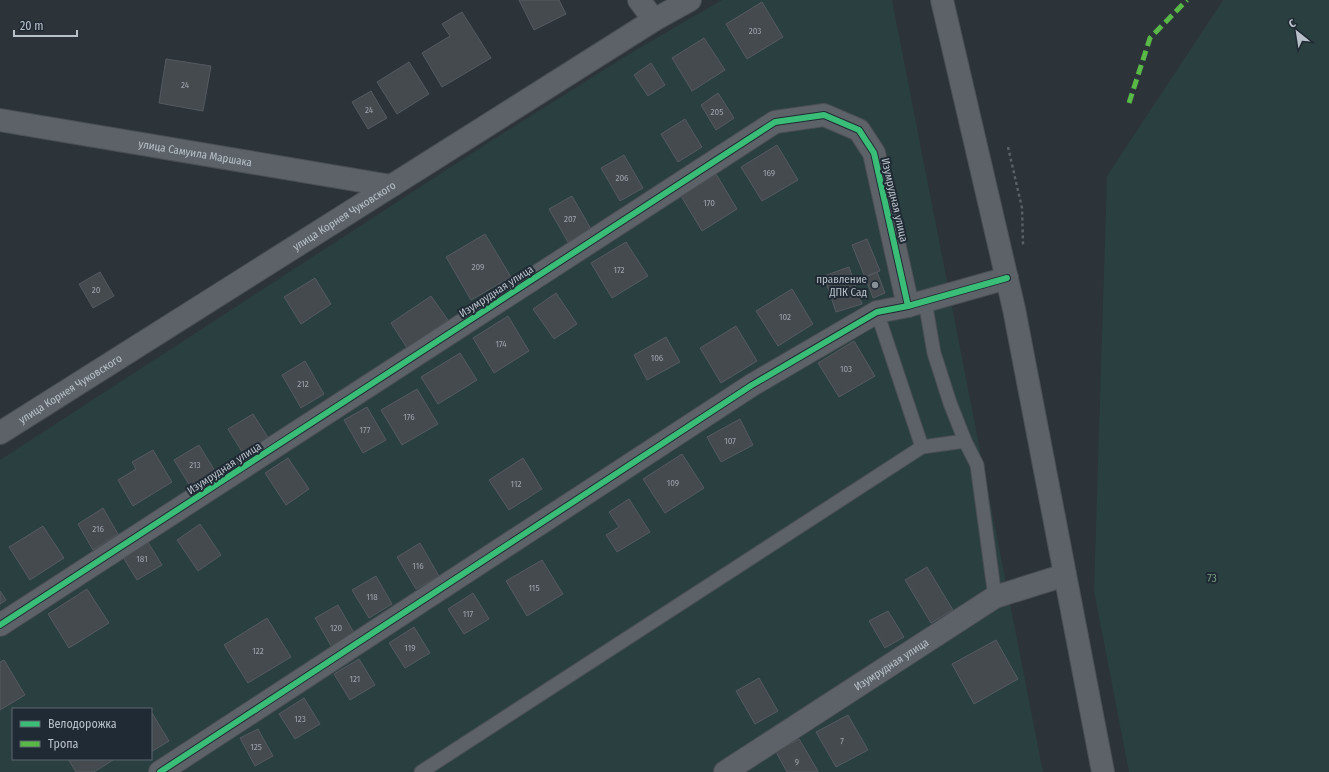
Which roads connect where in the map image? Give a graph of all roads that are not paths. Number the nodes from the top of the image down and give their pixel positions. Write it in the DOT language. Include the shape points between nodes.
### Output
graph roads {
  1 [pos="639,0"];
  2 [pos="690,0"];
  3 [pos="942,0"];
  4 [pos="654,20"];
  5 [pos="0,120"];
  6 [pos="391,186"];
  7 [pos="1007,278"];
  8 [pos="917,304"];
  9 [pos="877,312"];
  10 [pos="1,432"];
  11 [pos="965,441"];
  12 [pos="922,447"];
  13 [pos="1065,575"];
  14 [pos="995,597"];
  15 [pos="0,625"];
  16 [pos="160,772"];
  17 [pos="421,772"];
  18 [pos="725,772"];
  19 [pos="1103,772"];
  1 -- 4 [label="street"];
  2 -- 4 [label="street, улица Корнея Чуковского"];
  3 -- 7 [label="street"];
  4 -- 6 [label="street, улица Корнея Чуковского"];
  5 -- 6 [label="street, улица Самуила Маршака"];
  6 -- 10 [label="street, улица Корнея Чуковского"];
  7 -- 8 [label="street"];
  7 -- 13 [label="street"];
  8 -- 9 [label="street"];
  8 -- 11 [label="lane"];
  8 -- 15 [label="street, Изумрудная улица" via="874,153 859,130 824,115 775,122"];
  9 -- 12 [label="lane"];
  9 -- 16 [label="street" via="745,390"];
  11 -- 12 [label="lane"];
  11 -- 14 [label="lane" via="977,465"];
  12 -- 17 [label="lane"];
  13 -- 14 [label="street, Изумрудная улица"];
  13 -- 19 [label="street"];
  14 -- 18 [label="street, Изумрудная улица"];
}
